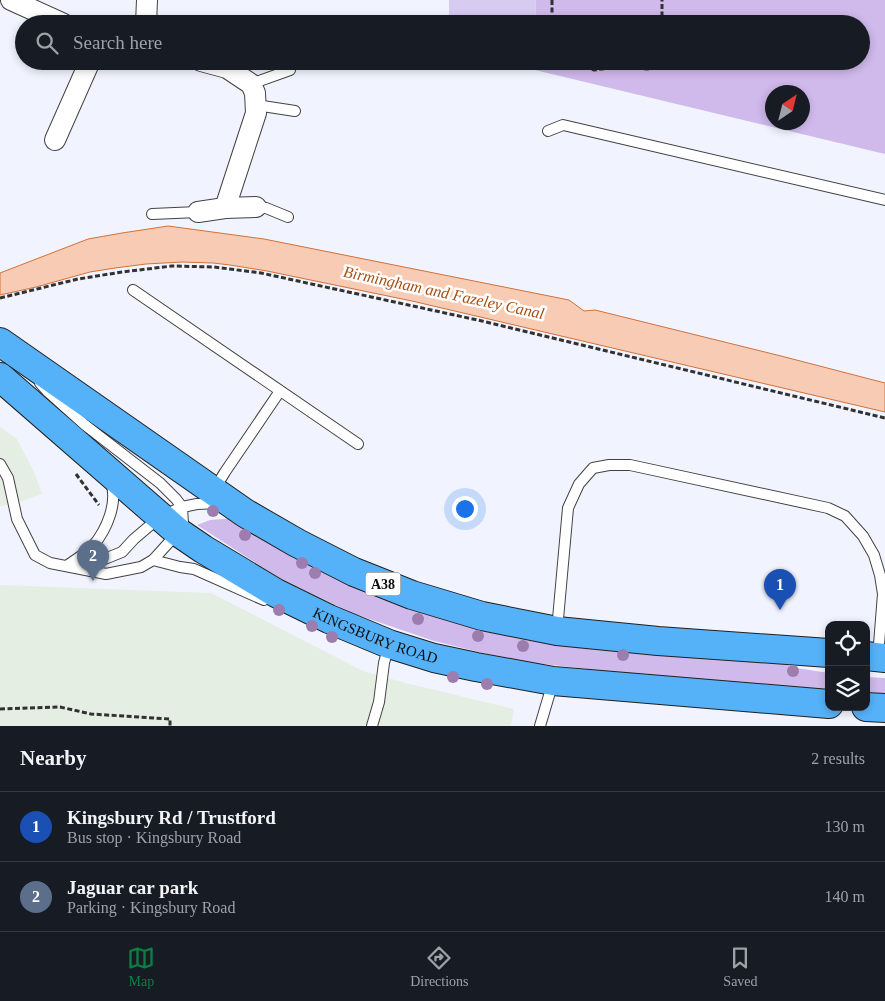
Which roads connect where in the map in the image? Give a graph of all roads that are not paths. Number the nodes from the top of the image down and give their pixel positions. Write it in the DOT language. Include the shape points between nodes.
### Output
graph roads {
  1 [pos="12,0"];
  2 [pos="147,0"];
  3 [pos="44,15"];
  4 [pos="146,15"];
  5 [pos="86,70"];
  6 [pos="231,70"];
  7 [pos="290,70"];
  8 [pos="251,84"];
  9 [pos="256,105"];
  10 [pos="295,111"];
  11 [pos="548,131"];
  12 [pos="55,140"];
  13 [pos="885,200"];
  14 [pos="256,207"];
  15 [pos="225,208"];
  16 [pos="198,212"];
  17 [pos="152,214"];
  18 [pos="288,217"];
  19 [pos="133,290"];
  20 [pos="10,349"];
  21 [pos="0,376"];
  22 [pos="280,391"];
  23 [pos="358,444"];
  24 [pos="0,464"];
  25 [pos="108,471"];
  26 [pos="221,497"];
  27 [pos="173,519"];
  28 [pos="152,560"];
  29 [pos="65,566"];
  30 [pos="270,603"];
  31 [pos="557,631"];
  32 [pos="389,644"];
  33 [pos="825,653"];
  34 [pos="879,658"];
  35 [pos="553,681"];
  36 [pos="825,704"];
  37 [pos="870,707"];
  38 [pos="885,708"];
  39 [pos="543,724"];
  40 [pos="372,726"];
  1 -- 3 [label="street"];
  2 -- 4 [label="street"];
  5 -- 12 [label="street"];
  6 -- 8 [label="street"];
  7 -- 8 [label="lane"];
  8 -- 9 [label="street"];
  9 -- 10 [label="lane"];
  9 -- 15 [label="street"];
  11 -- 13 [label="lane" via="563,125"];
  14 -- 15 [label="street"];
  14 -- 18 [label="lane"];
  15 -- 16 [label="street"];
  16 -- 17 [label="lane"];
  19 -- 22 [label="lane"];
  20 -- 26 [label="highway, A38"];
  20 -- 27 [label="lane" via="47,391 176,499"];
  21 -- 25 [label="highway, KINGSBURY ROAD"];
  22 -- 23 [label="lane"];
  22 -- 26 [label="lane" via="225,472"];
  24 -- 29 [label="lane" via="8,478 17,519 35,556"];
  25 -- 27 [label="highway, KINGSBURY ROAD"];
  25 -- 29 [label="lane" via="114,489 106,526 92,547"];
  26 -- 27 [label="lane" via="198,504"];
  26 -- 31 [label="highway, A38" via="260,522 354,572 412,595 482,616"];
  27 -- 28 [label="lane"];
  27 -- 29 [label="lane" via="134,539 122,552 102,560"];
  27 -- 32 [label="highway, KINGSBURY ROAD" via="203,550 316,619"];
  28 -- 29 [label="lane" via="141,567 106,574"];
  28 -- 30 [label="lane" via="194,569"];
  31 -- 33 [label="highway, A38"];
  31 -- 34 [label="lane" via="568,508 579,484 593,468 630,465 828,508 845,516 874,554 880,574 883,594"];
  32 -- 35 [label="highway, KINGSBURY ROAD" via="476,668"];
  32 -- 40 [label="lane"];
  35 -- 36 [label="highway, KINGSBURY ROAD"];
  35 -- 39 [label="lane"];
  37 -- 38 [label="highway"];
}
